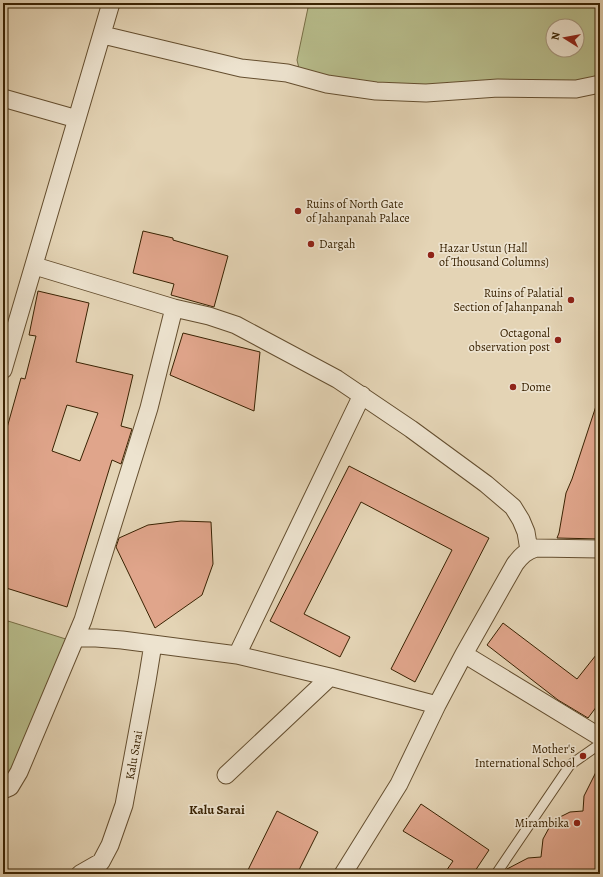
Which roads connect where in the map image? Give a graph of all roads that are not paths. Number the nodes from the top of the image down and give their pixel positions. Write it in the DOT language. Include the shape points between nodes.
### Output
graph roads {
  1 [pos="112,3"];
  2 [pos="103,35"];
  3 [pos="600,84"];
  4 [pos="3,98"];
  5 [pos="77,119"];
  6 [pos="35,266"];
  7 [pos="174,308"];
  8 [pos="3,370"];
  9 [pos="362,395"];
  10 [pos="600,549"];
  11 [pos="529,550"];
  12 [pos="76,638"];
  13 [pos="153,644"];
  14 [pos="464,654"];
  15 [pos="238,655"];
  16 [pos="330,677"];
  17 [pos="437,705"];
  18 [pos="600,737"];
  19 [pos="600,744"];
  20 [pos="226,775"];
  21 [pos="3,790"];
  22 [pos="104,868"];
  23 [pos="80,874"];
  24 [pos="343,874"];
  25 [pos="496,874"];
  1 -- 2 [label="street"];
  2 -- 3 [label="street" via="241,68 287,73 327,84 376,91 426,93 498,88 576,88"];
  2 -- 5 [label="street"];
  4 -- 5 [label="street"];
  5 -- 6 [label="street"];
  6 -- 7 [label="street"];
  6 -- 8 [label="street"];
  7 -- 9 [label="street" via="236,325"];
  7 -- 12 [label="street" via="149,408"];
  9 -- 11 [label="street" via="486,484 513,507 522,520"];
  9 -- 15 [label="street"];
  10 -- 11 [label="street" via="546,547"];
  11 -- 14 [label="street" via="515,564"];
  12 -- 13 [label="street"];
  12 -- 21 [label="street" via="19,772 10,787"];
  13 -- 15 [label="street"];
  13 -- 22 [label="street, Kalu Sarai" via="124,805"];
  14 -- 17 [label="street"];
  14 -- 18 [label="street"];
  15 -- 16 [label="street"];
  16 -- 17 [label="street"];
  16 -- 20 [label="street"];
  17 -- 24 [label="street" via="399,784"];
  19 -- 25 [label="lane" via="570,765"];
  22 -- 23 [label="street"];
}
